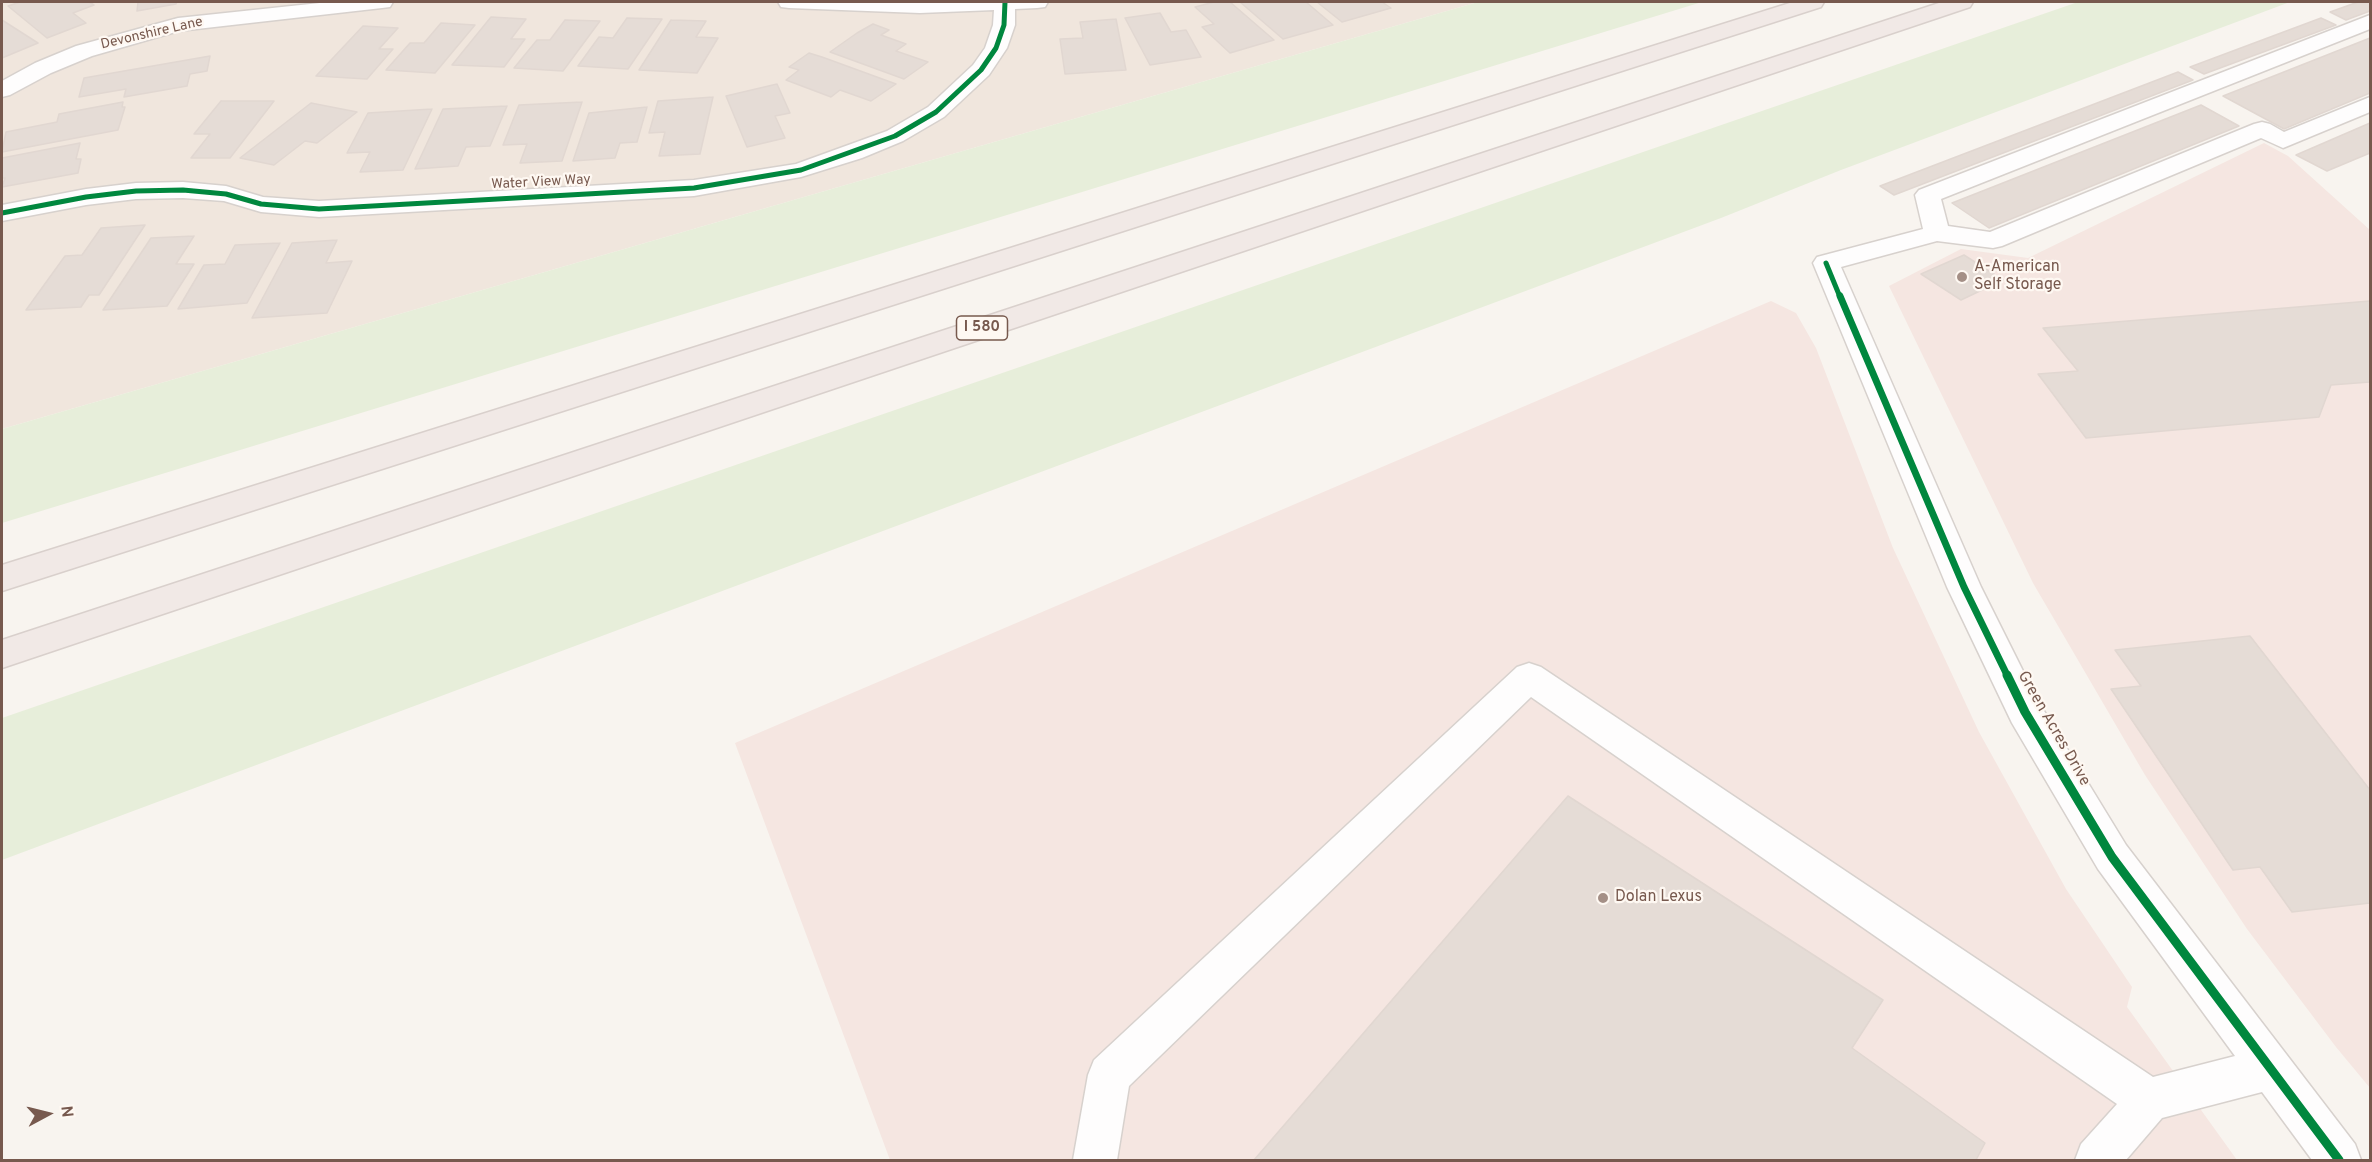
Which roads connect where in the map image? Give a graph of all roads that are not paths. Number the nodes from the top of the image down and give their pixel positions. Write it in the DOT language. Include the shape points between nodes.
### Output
graph roads {
  1 [pos="382,2"];
  2 [pos="789,2"];
  3 [pos="1037,2"];
  4 [pos="1813,2"];
  5 [pos="1962,2"];
  6 [pos="1005,3"];
  7 [pos="2370,22"];
  8 [pos="2,90"];
  9 [pos="2370,104"];
  10 [pos="2,213"];
  11 [pos="1937,233"];
  12 [pos="2,578"];
  13 [pos="2,654"];
  14 [pos="2271,1068"];
  15 [pos="2149,1100"];
  16 [pos="1095,1161"];
  17 [pos="2097,1161"];
  18 [pos="2339,1161"];
  1 -- 8 [label="street, Devonshire Lane" via="178,25 84,51"];
  2 -- 6 [label="street" via="920,7"];
  3 -- 6 [label="street"];
  4 -- 12 [label="highway"];
  5 -- 13 [label="highway, I 580"];
  6 -- 10 [label="street, Water View Way" via="1004,25 996,48 969,83 936,112 895,136 801,170 694,188 318,209 261,204 215,193 136,191"];
  7 -- 11 [label="street" via="1928,195"];
  9 -- 11 [label="street" via="2283,141 2262,129 1993,240"];
  11 -- 14 [label="street, Green Acres Drive" via="1826,263 1964,587 2025,712 2112,857"];
  14 -- 15 [label="street"];
  14 -- 18 [label="street, Green Acres Drive"];
  15 -- 16 [label="street" via="1529,677 1108,1076"];
  15 -- 17 [label="street"];
}
